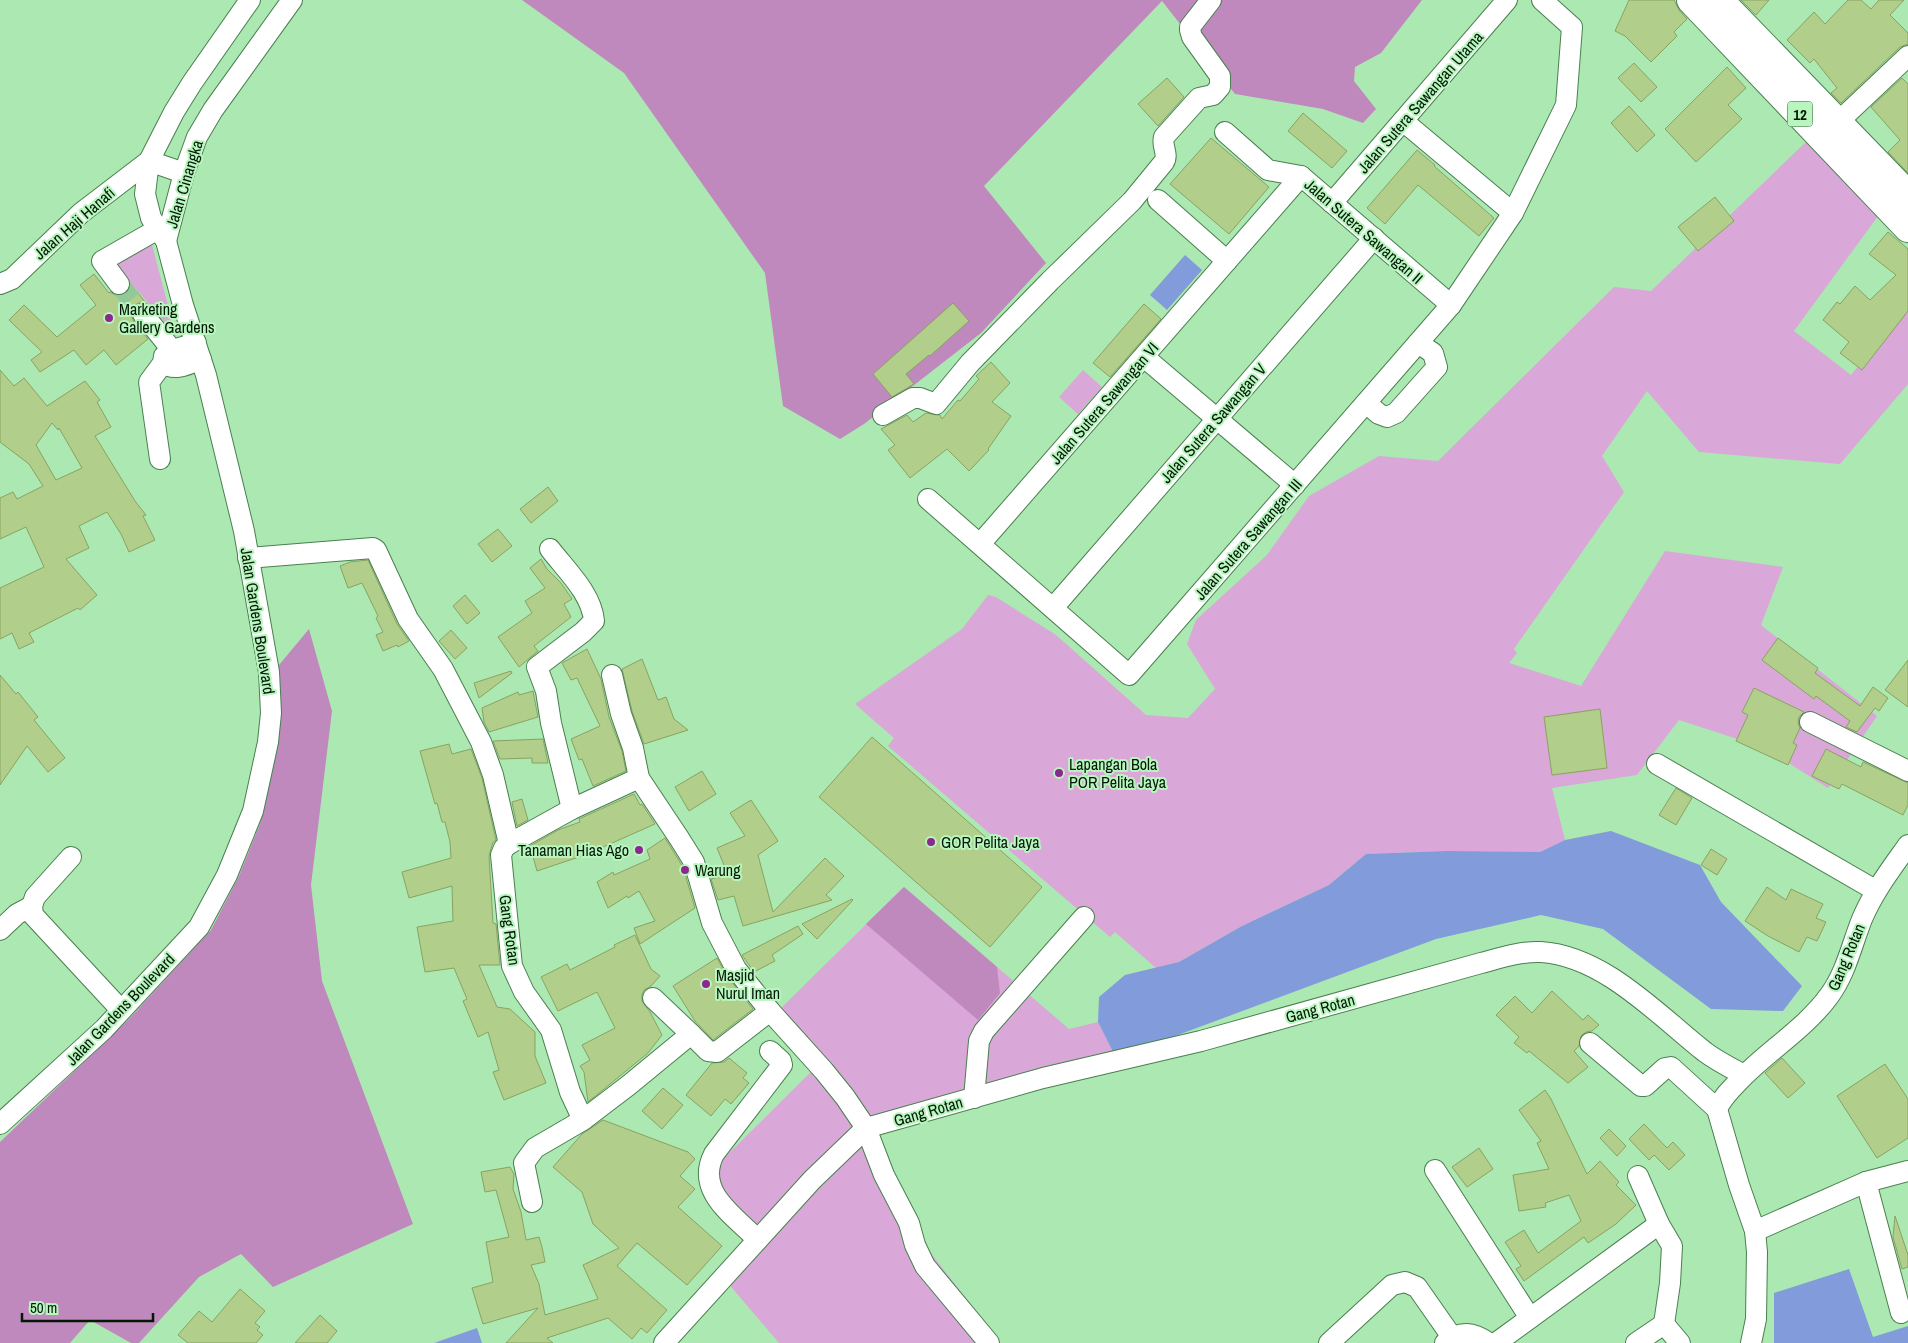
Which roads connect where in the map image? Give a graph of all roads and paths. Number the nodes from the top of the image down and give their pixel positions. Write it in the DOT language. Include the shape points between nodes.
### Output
graph roads {
  1 [pos="250,0"];
  2 [pos="292,0"];
  3 [pos="1211,0"];
  4 [pos="1507,0"];
  5 [pos="1542,0"];
  6 [pos="1691,0"];
  7 [pos="1719,0"];
  8 [pos="1908,56"];
  9 [pos="1403,121"];
  10 [pos="1837,123"];
  11 [pos="1225,132"];
  12 [pos="149,161"];
  13 [pos="184,173"];
  14 [pos="1301,176"];
  15 [pos="1158,200"];
  16 [pos="1332,203"];
  17 [pos="1904,209"];
  18 [pos="1513,213"];
  19 [pos="158,229"];
  20 [pos="1374,238"];
  21 [pos="1227,261"];
  22 [pos="0,284"];
  23 [pos="119,284"];
  24 [pos="1451,305"];
  25 [pos="143,314"];
  26 [pos="1418,343"];
  27 [pos="199,351"];
  28 [pos="167,357"];
  29 [pos="1144,357"];
  30 [pos="1366,403"];
  31 [pos="883,414"];
  32 [pos="1217,419"];
  33 [pos="160,459"];
  34 [pos="1295,485"];
  35 [pos="928,499"];
  36 [pos="980,544"];
  37 [pos="550,549"];
  38 [pos="248,558"];
  39 [pos="1053,608"];
  40 [pos="612,676"];
  41 [pos="1810,722"];
  42 [pos="1657,764"];
  43 [pos="1908,771"];
  44 [pos="639,778"];
  45 [pos="572,808"];
  46 [pos="509,844"];
  47 [pos="1908,844"];
  48 [pos="71,857"];
  49 [pos="1875,890"];
  50 [pos="32,906"];
  51 [pos="1084,917"];
  52 [pos="0,930"];
  53 [pos="653,998"];
  54 [pos="122,1010"];
  55 [pos="770,1012"];
  56 [pos="691,1034"];
  57 [pos="1590,1043"];
  58 [pos="770,1051"];
  59 [pos="1744,1075"];
  60 [pos="974,1098"];
  61 [pos="1717,1109"];
  62 [pos="582,1120"];
  63 [pos="0,1124"];
  64 [pos="866,1128"];
  65 [pos="1435,1170"];
  66 [pos="1908,1171"];
  67 [pos="1638,1176"];
  68 [pos="1866,1182"];
  69 [pos="532,1202"];
  70 [pos="1659,1224"];
  71 [pos="1755,1231"];
  72 [pos="757,1239"];
  73 [pos="1901,1313"];
  74 [pos="1530,1318"];
  75 [pos="1664,1324"];
  76 [pos="1448,1340"];
  77 [pos="664,1343"];
  78 [pos="989,1343"];
  79 [pos="1328,1343"];
  80 [pos="1489,1343"];
  81 [pos="1496,1343"];
  82 [pos="1636,1343"];
  83 [pos="1680,1343"];
  84 [pos="1751,1343"];
  1 -- 12 [label="street, Jalan Cinangka" via="192,83"];
  2 -- 13 [label="street, Jalan Cinangka" via="213,110 197,137"];
  3 -- 31 [label="street" via="1190,30 1220,76 1220,87 1213,95 1199,98 1164,137 1164,162 1132,201 970,363 936,404 913,398"];
  4 -- 9 [label="street, Jalan Sutera Sawangan Utama"];
  5 -- 18 [label="street, Jalan Sutera Sawangan III" via="1572,27 1566,104"];
  6 -- 17 [label="highway, 12"];
  7 -- 10 [label="highway, 12"];
  8 -- 10 [label="street"];
  9 -- 16 [label="street, Jalan Sutera Sawangan Utama"];
  9 -- 18 [label="street"];
  10 -- 17 [label="highway, 12"];
  11 -- 14 [label="street, Jalan Sutera Sawangan II" via="1268,170"];
  12 -- 13 [label="street"];
  12 -- 19 [label="street, Jalan Cinangka" via="145,194"];
  12 -- 22 [label="street, Jalan Haji Hanafi" via="80,213 12,279"];
  13 -- 19 [label="street, Jalan Cinangka" via="174,214"];
  14 -- 16 [label="street, Jalan Sutera Sawangan II"];
  14 -- 21 [label="street, Jalan Sutera Sawangan VI"];
  15 -- 21 [label="street"];
  16 -- 20 [label="street, Jalan Sutera Sawangan II"];
  18 -- 24 [label="street, Jalan Sutera Sawangan III"];
  19 -- 23 [label="street" via="102,261"];
  19 -- 27 [label="street, Jalan Gardens Boulevard"];
  20 -- 24 [label="street, Jalan Sutera Sawangan II"];
  20 -- 32 [label="street, Jalan Sutera Sawangan V"];
  21 -- 29 [label="street, Jalan Sutera Sawangan VI"];
  24 -- 26 [label="street, Jalan Sutera Sawangan III"];
  25 -- 28 [label="street"];
  26 -- 30 [label="street, Jalan Sutera Sawangan III"];
  26 -- 30 [label="street" via="1432,353 1437,367 1396,413 1387,417"];
  27 -- 28 [label="street"];
  27 -- 38 [label="street, Jalan Gardens Boulevard"];
  28 -- 33 [label="street" via="149,382"];
  29 -- 32 [label="street"];
  29 -- 36 [label="street, Jalan Sutera Sawangan VI"];
  30 -- 34 [label="street, Jalan Sutera Sawangan III"];
  32 -- 34 [label="street"];
  32 -- 39 [label="street, Jalan Sutera Sawangan V"];
  34 -- 39 [label="street, Jalan Sutera Sawangan III" via="1129,675"];
  35 -- 36 [label="street"];
  36 -- 39 [label="street"];
  37 -- 45 [label="street" via="584,593 593,610 594,621 537,667 546,691"];
  38 -- 46 [label="street" via="376,550 408,619 443,669 481,742 493,775"];
  38 -- 54 [label="street, Jalan Gardens Boulevard" via="268,672 271,713 268,742 252,811 227,875 198,927"];
  40 -- 44 [label="street"];
  41 -- 43 [label="street"];
  42 -- 49 [label="street"];
  44 -- 45 [label="street"];
  44 -- 55 [label="street" via="694,862 712,923 736,969"];
  45 -- 46 [label="street"];
  46 -- 62 [label="street, Gang Rotan" via="501,856 512,966 524,992 557,1043 570,1092"];
  47 -- 49 [label="street, Gang Rotan"];
  48 -- 50 [label="street" via="35,897"];
  49 -- 59 [label="street, Gang Rotan" via="1829,997"];
  50 -- 52 [label="street" via="17,914"];
  50 -- 54 [label="street" via="34,915"];
  51 -- 60 [label="street" via="1054,947 984,1030 979,1041"];
  53 -- 56 [label="street"];
  54 -- 63 [label="street, Jalan Gardens Boulevard"];
  55 -- 56 [label="street" via="716,1052 708,1051"];
  55 -- 64 [label="street" via="824,1071"];
  56 -- 62 [label="street"];
  57 -- 61 [label="street" via="1641,1086 1671,1067"];
  58 -- 72 [label="street" via="782,1065 714,1154 708,1173 712,1191 718,1200"];
  59 -- 60 [label="street, Gang Rotan" via="1705,1051 1613,978 1574,959 1541,952 1481,963 1201,1041"];
  59 -- 61 [label="street, Gang Rotan"];
  60 -- 64 [label="street, Gang Rotan"];
  61 -- 71 [label="street"];
  62 -- 69 [label="street" via="534,1148 528,1156 524,1163"];
  64 -- 72 [label="street, Gang Rotan"];
  64 -- 78 [label="street" via="925,1266"];
  65 -- 74 [label="street"];
  66 -- 68 [label="street"];
  67 -- 70 [label="street"];
  68 -- 71 [label="street"];
  68 -- 73 [label="street"];
  70 -- 74 [label="street"];
  70 -- 75 [label="street" via="1672,1246"];
  71 -- 84 [label="street" via="1756,1319"];
  72 -- 77 [label="street, Gang Rotan"];
  74 -- 81 [label="street"];
  75 -- 82 [label="street"];
  75 -- 83 [label="street"];
  76 -- 79 [label="street" via="1417,1287 1405,1282 1392,1285"];
  76 -- 80 [label="street" via="1464,1333 1477,1335"];
}
